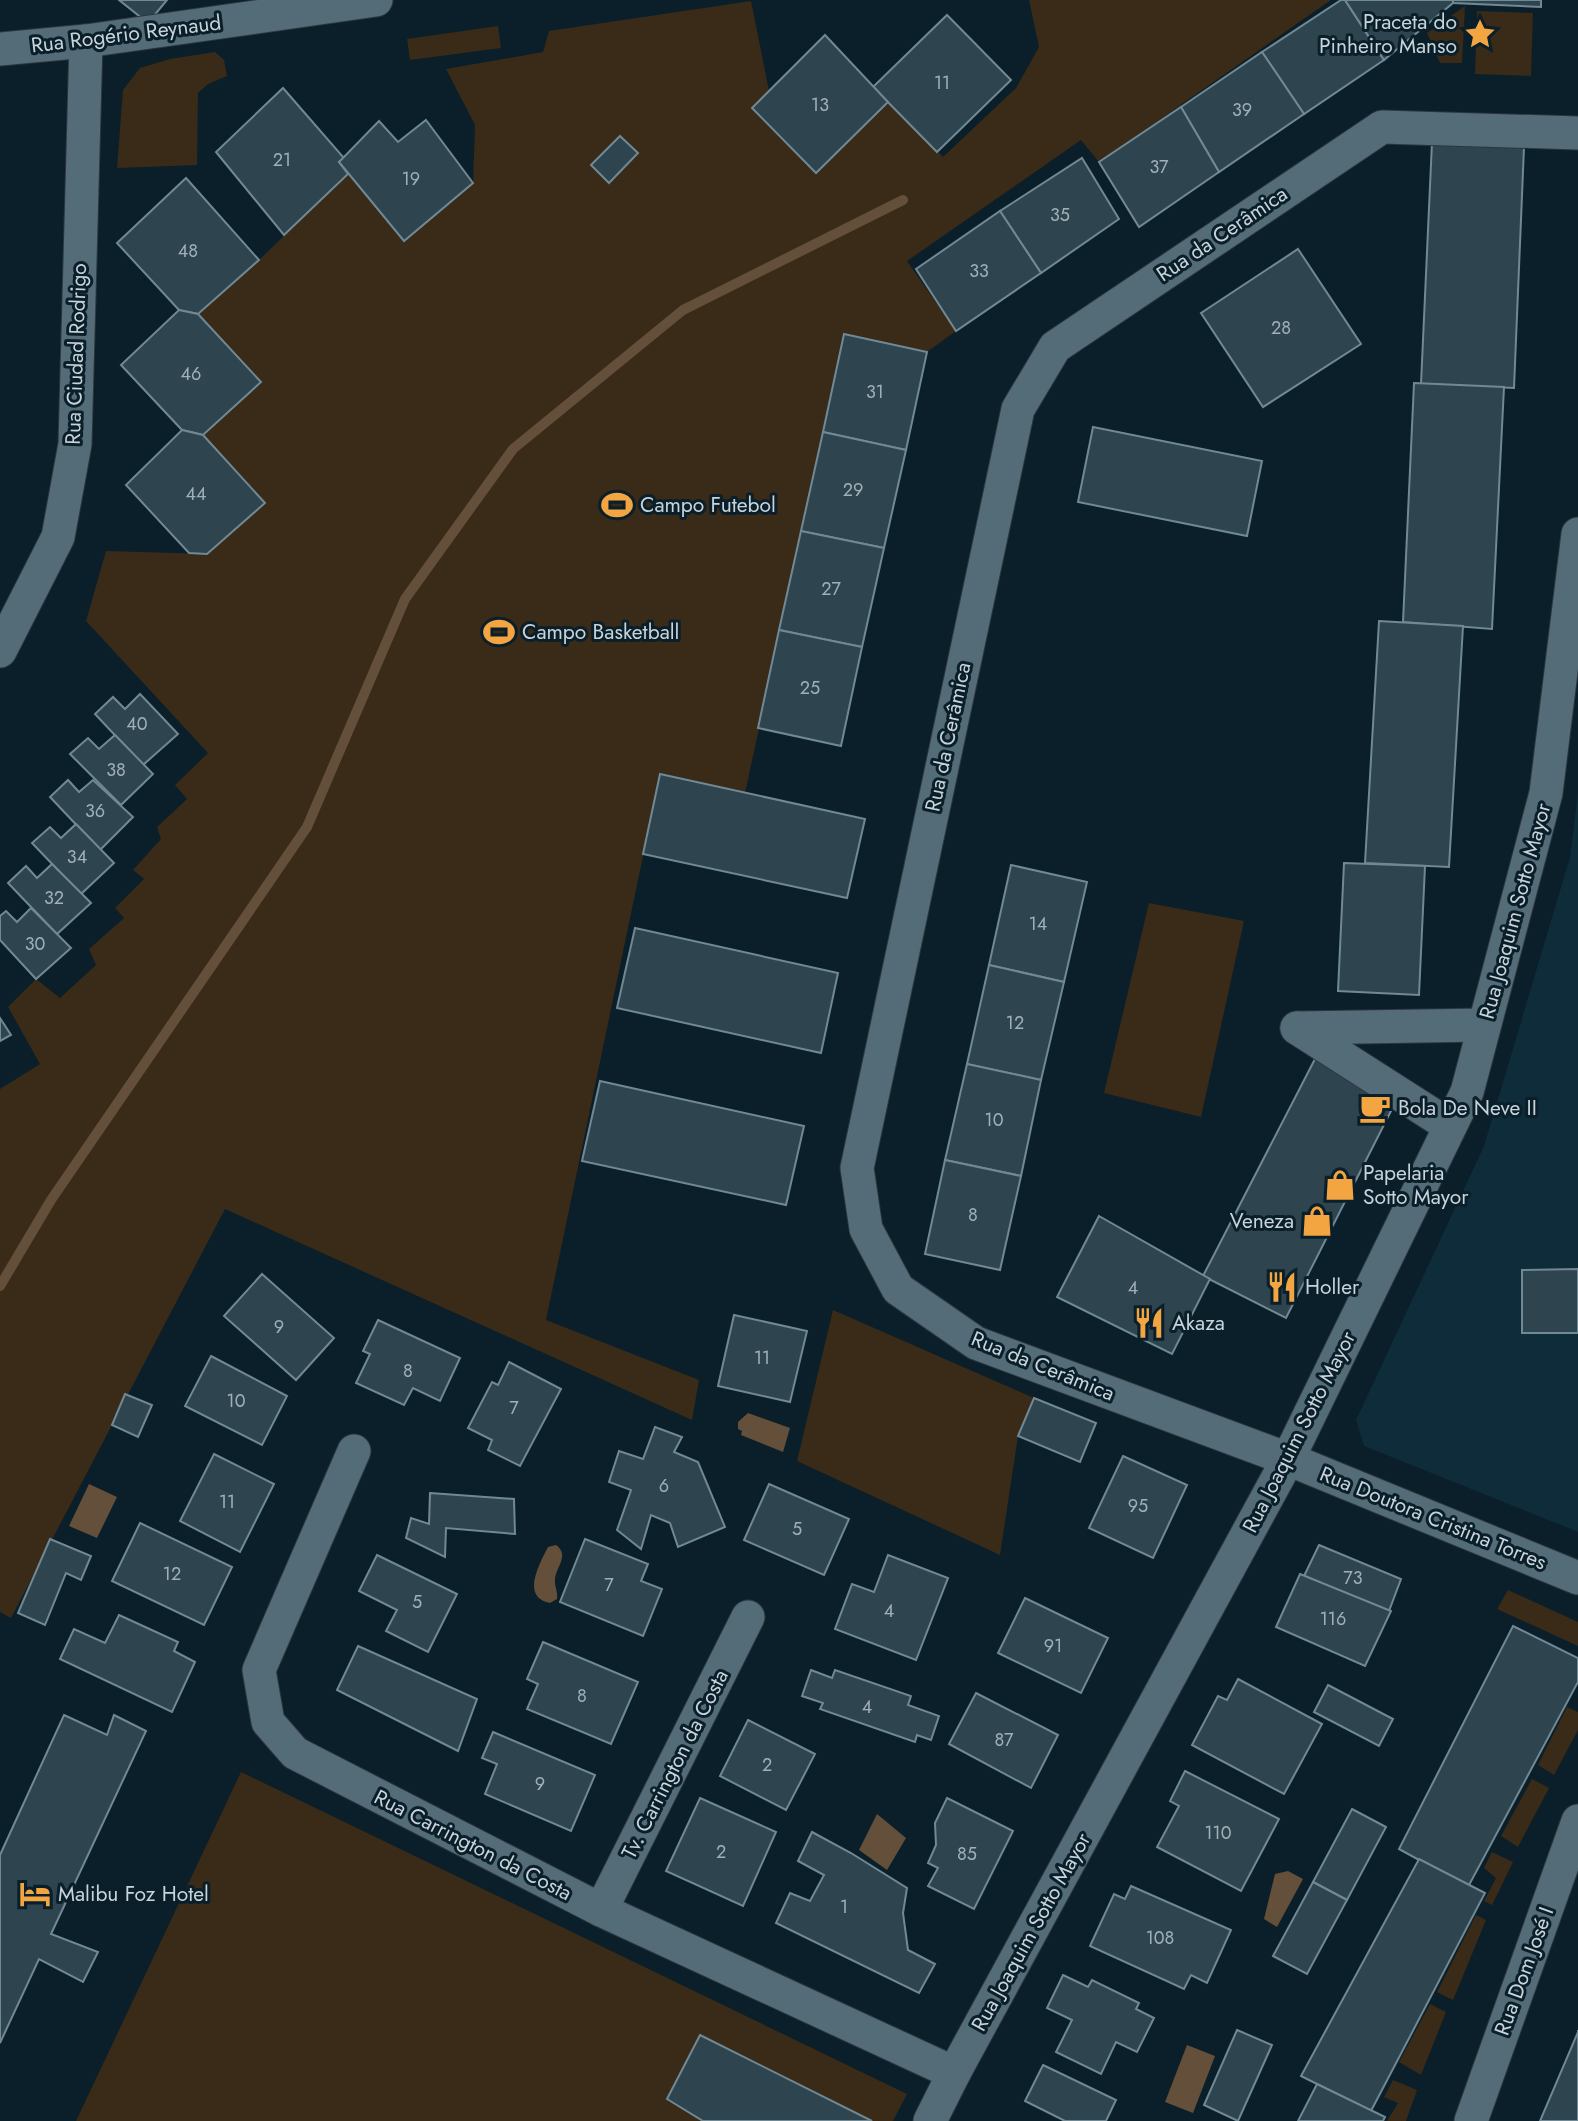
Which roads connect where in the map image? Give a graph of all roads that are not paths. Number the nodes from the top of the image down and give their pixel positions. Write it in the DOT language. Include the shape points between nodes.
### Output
graph roads {
  1 [pos="376,0"];
  2 [pos="86,41"];
  3 [pos="0,49"];
  4 [pos="1578,133"];
  5 [pos="1578,534"];
  6 [pos="0,651"];
  7 [pos="1484,1025"];
  8 [pos="1450,1126"];
  9 [pos="355,1451"];
  10 [pos="1288,1459"];
  11 [pos="1578,1578"];
  12 [pos="748,1617"];
  13 [pos="1578,1821"];
  14 [pos="601,1910"];
  15 [pos="954,2073"];
  16 [pos="930,2121"];
  17 [pos="1471,2121"];
  1 -- 2 [label="street, Rua Rogério Reynaud"];
  2 -- 3 [label="street, Rua Rogério Reynaud"];
  2 -- 6 [label="street, Rua Ciudad Rodrigo" via="75,444 58,537"];
  4 -- 10 [label="street, Rua da Cerâmica" via="1382,127 1055,347 1017,409 857,1168 866,1229 898,1289 976,1343"];
  5 -- 7 [label="street, Rua Joaquim Sotto Mayor" via="1546,793"];
  7 -- 8 [label="street, Rua Joaquim Sotto Mayor" via="1466,1092"];
  7 -- 8 [label="street" via="1297,1028"];
  8 -- 10 [label="street, Rua Joaquim Sotto Mayor"];
  9 -- 14 [label="street, Rua Carrington da Costa" via="259,1670 268,1723 295,1754"];
  10 -- 11 [label="street, Rua Doutora Cristina Torres"];
  10 -- 15 [label="street, Rua Joaquim Sotto Mayor"];
  12 -- 14 [label="street, Tv. Carrington da Costa"];
  13 -- 17 [label="street, Rua Dom José I"];
  14 -- 15 [label="street, Rua Carrington da Costa"];
  15 -- 16 [label="street, Rua Joaquim Sotto Mayor"];
}
